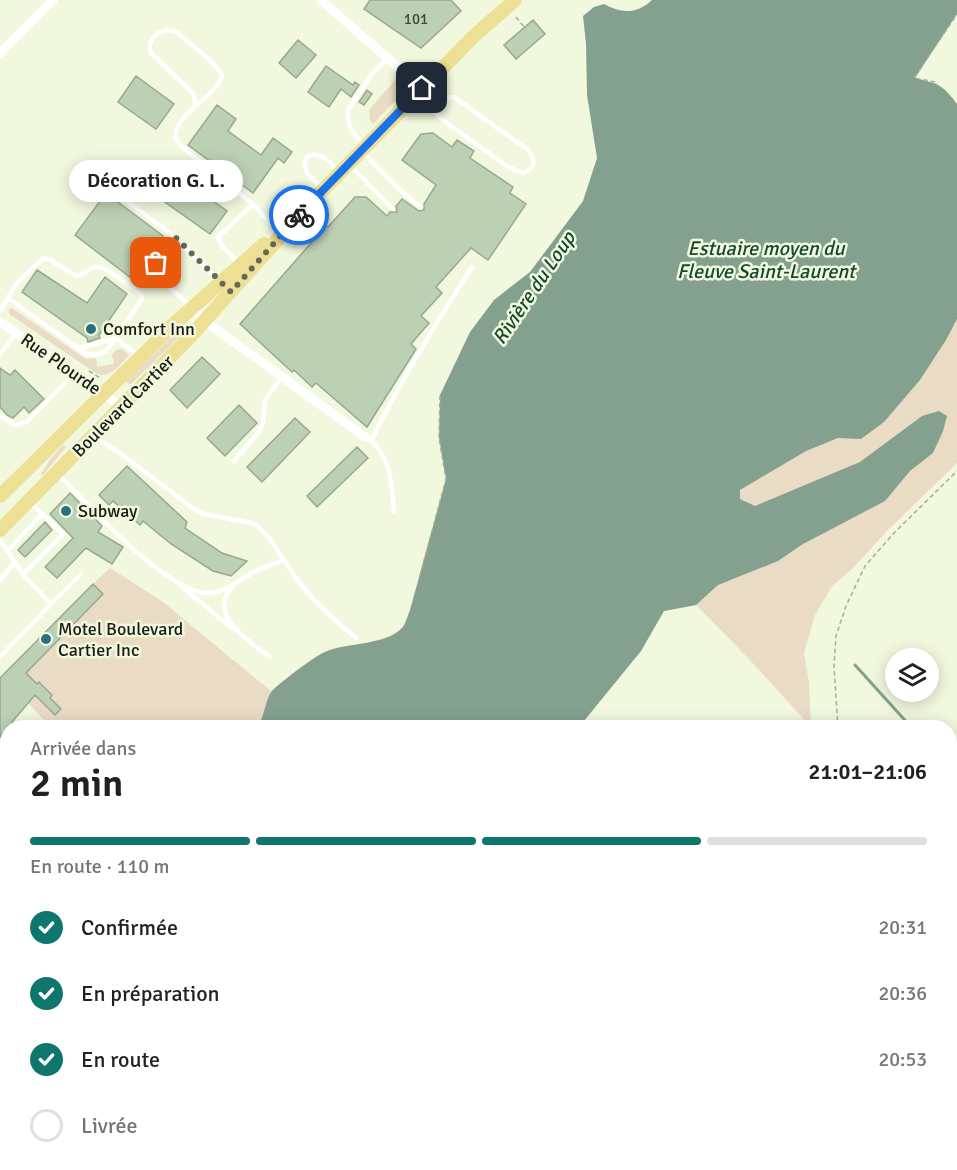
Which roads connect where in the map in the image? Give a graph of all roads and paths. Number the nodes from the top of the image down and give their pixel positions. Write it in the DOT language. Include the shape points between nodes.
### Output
graph roads {
  1 [pos="53,0"];
  2 [pos="321,0"];
  3 [pos="511,3"];
  4 [pos="957,14"];
  5 [pos="525,28"];
  6 [pos="1,50"];
  7 [pos="387,59"];
  8 [pos="935,82"];
  9 [pos="420,90"];
  10 [pos="195,105"];
  11 [pos="437,114"];
  12 [pos="363,148"];
  13 [pos="344,168"];
  14 [pos="112,190"];
  15 [pos="319,194"];
  16 [pos="253,204"];
  17 [pos="421,207"];
  18 [pos="393,209"];
  19 [pos="279,234"];
  20 [pos="176,238"];
  21 [pos="472,267"];
  22 [pos="244,269"];
  23 [pos="226,287"];
  24 [pos="8,298"];
  25 [pos="192,308"];
  26 [pos="0,311"];
  27 [pos="205,321"];
  28 [pos="0,322"];
  29 [pos="16,333"];
  30 [pos="116,338"];
  31 [pos="76,347"];
  32 [pos="0,354"];
  33 [pos="140,357"];
  34 [pos="75,374"];
  35 [pos="282,377"];
  36 [pos="103,393"];
  37 [pos="440,395"];
  38 [pos="122,407"];
  39 [pos="0,416"];
  40 [pos="93,436"];
  41 [pos="368,439"];
  42 [pos="234,461"];
  43 [pos="957,471"];
  44 [pos="57,472"];
  45 [pos="0,496"];
  46 [pos="29,501"];
  47 [pos="394,511"];
  48 [pos="42,514"];
  49 [pos="2,525"];
  50 [pos="0,540"];
  51 [pos="7,552"];
  52 [pos="284,560"];
  53 [pos="14,563"];
  54 [pos="23,574"];
  55 [pos="81,574"];
  56 [pos="420,576"];
  57 [pos="0,580"];
  58 [pos="177,583"];
  59 [pos="235,585"];
  60 [pos="51,604"];
  61 [pos="235,630"];
  62 [pos="356,638"];
  63 [pos="0,657"];
  64 [pos="270,657"];
  65 [pos="837,720"];
  1 -- 6 [label="street"];
  2 -- 7 [label="street"];
  3 -- 5 [label="path"];
  3 -- 9 [label="main road, Boulevard Cartier"];
  4 -- 8 [label="path" via="914,78"];
  7 -- 9 [label="street"];
  7 -- 12 [label="lane" via="348,110 347,117"];
  9 -- 11 [label="lane"];
  9 -- 12 [label="main road, Boulevard Cartier"];
  10 -- 10 [label="lane" via="217,85 222,74 209,58 176,32 161,31 149,44 151,53 194,94"];
  10 -- 16 [label="lane" via="177,129 178,143"];
  11 -- 11 [label="lane" via="516,172 532,169 534,160 528,150 454,96 448,97"];
  12 -- 13 [label="main road, Boulevard Cartier"];
  12 -- 17 [label="lane" via="402,192"];
  13 -- 15 [label="main road, Boulevard Cartier"];
  13 -- 15 [label="lane" via="317,154 305,158 306,171"];
  13 -- 18 [label="lane"];
  14 -- 20 [label="lane"];
  15 -- 19 [label="main road, Boulevard Cartier"];
  16 -- 19 [label="lane"];
  16 -- 22 [label="lane" via="218,237"];
  19 -- 22 [label="main road, Boulevard Cartier"];
  20 -- 23 [label="lane"];
  20 -- 25 [label="lane" via="154,267 159,277"];
  21 -- 41 [label="lane"];
  22 -- 23 [label="main road, Boulevard Cartier"];
  23 -- 25 [label="main road, Boulevard Cartier"];
  23 -- 27 [label="main road, Boulevard Cartier"];
  24 -- 26 [label="lane"];
  24 -- 30 [label="lane" via="43,258 76,276 101,267 141,294 140,303"];
  24 -- 31 [label="lane"];
  25 -- 27 [label="street"];
  25 -- 33 [label="main road, Boulevard Cartier"];
  27 -- 35 [label="street"];
  27 -- 38 [label="main road, Boulevard Cartier"];
  28 -- 29 [label="street, Rue Plourde"];
  29 -- 32 [label="lane"];
  29 -- 34 [label="street, Rue Plourde"];
  30 -- 31 [label="lane"];
  30 -- 31 [label="lane" via="101,354 88,355"];
  30 -- 33 [label="lane"];
  33 -- 36 [label="main road, Boulevard Cartier"];
  34 -- 36 [label="street, Rue Plourde"];
  34 -- 39 [label="lane" via="27,422 15,425"];
  35 -- 41 [label="street"];
  35 -- 42 [label="lane" via="265,400 259,432"];
  36 -- 38 [label="street, Rue Plourde"];
  36 -- 45 [label="main road, Boulevard Cartier"];
  37 -- 56 [label="path" via="439,438 446,479"];
  38 -- 40 [label="main road, Boulevard Cartier"];
  40 -- 44 [label="main road, Boulevard Cartier"];
  40 -- 52 [label="lane" via="203,514 259,527"];
  41 -- 47 [label="lane" via="387,462"];
  43 -- 65 [label="path" via="865,566 850,596 836,636"];
  44 -- 46 [label="main road, Boulevard Cartier"];
  44 -- 58 [label="lane" via="124,540"];
  46 -- 48 [label="lane"];
  46 -- 49 [label="main road, Boulevard Cartier"];
  48 -- 51 [label="lane"];
  48 -- 54 [label="lane" via="63,534"];
  50 -- 51 [label="lane"];
  51 -- 53 [label="lane"];
  52 -- 59 [label="lane" via="261,568"];
  52 -- 62 [label="lane" via="307,593"];
  53 -- 54 [label="lane"];
  53 -- 57 [label="lane"];
  54 -- 60 [label="lane"];
  55 -- 60 [label="lane"];
  58 -- 59 [label="lane" via="208,593"];
  58 -- 61 [label="lane"];
  59 -- 61 [label="lane" via="225,600 227,616"];
  60 -- 63 [label="lane"];
  61 -- 64 [label="lane"];
}
